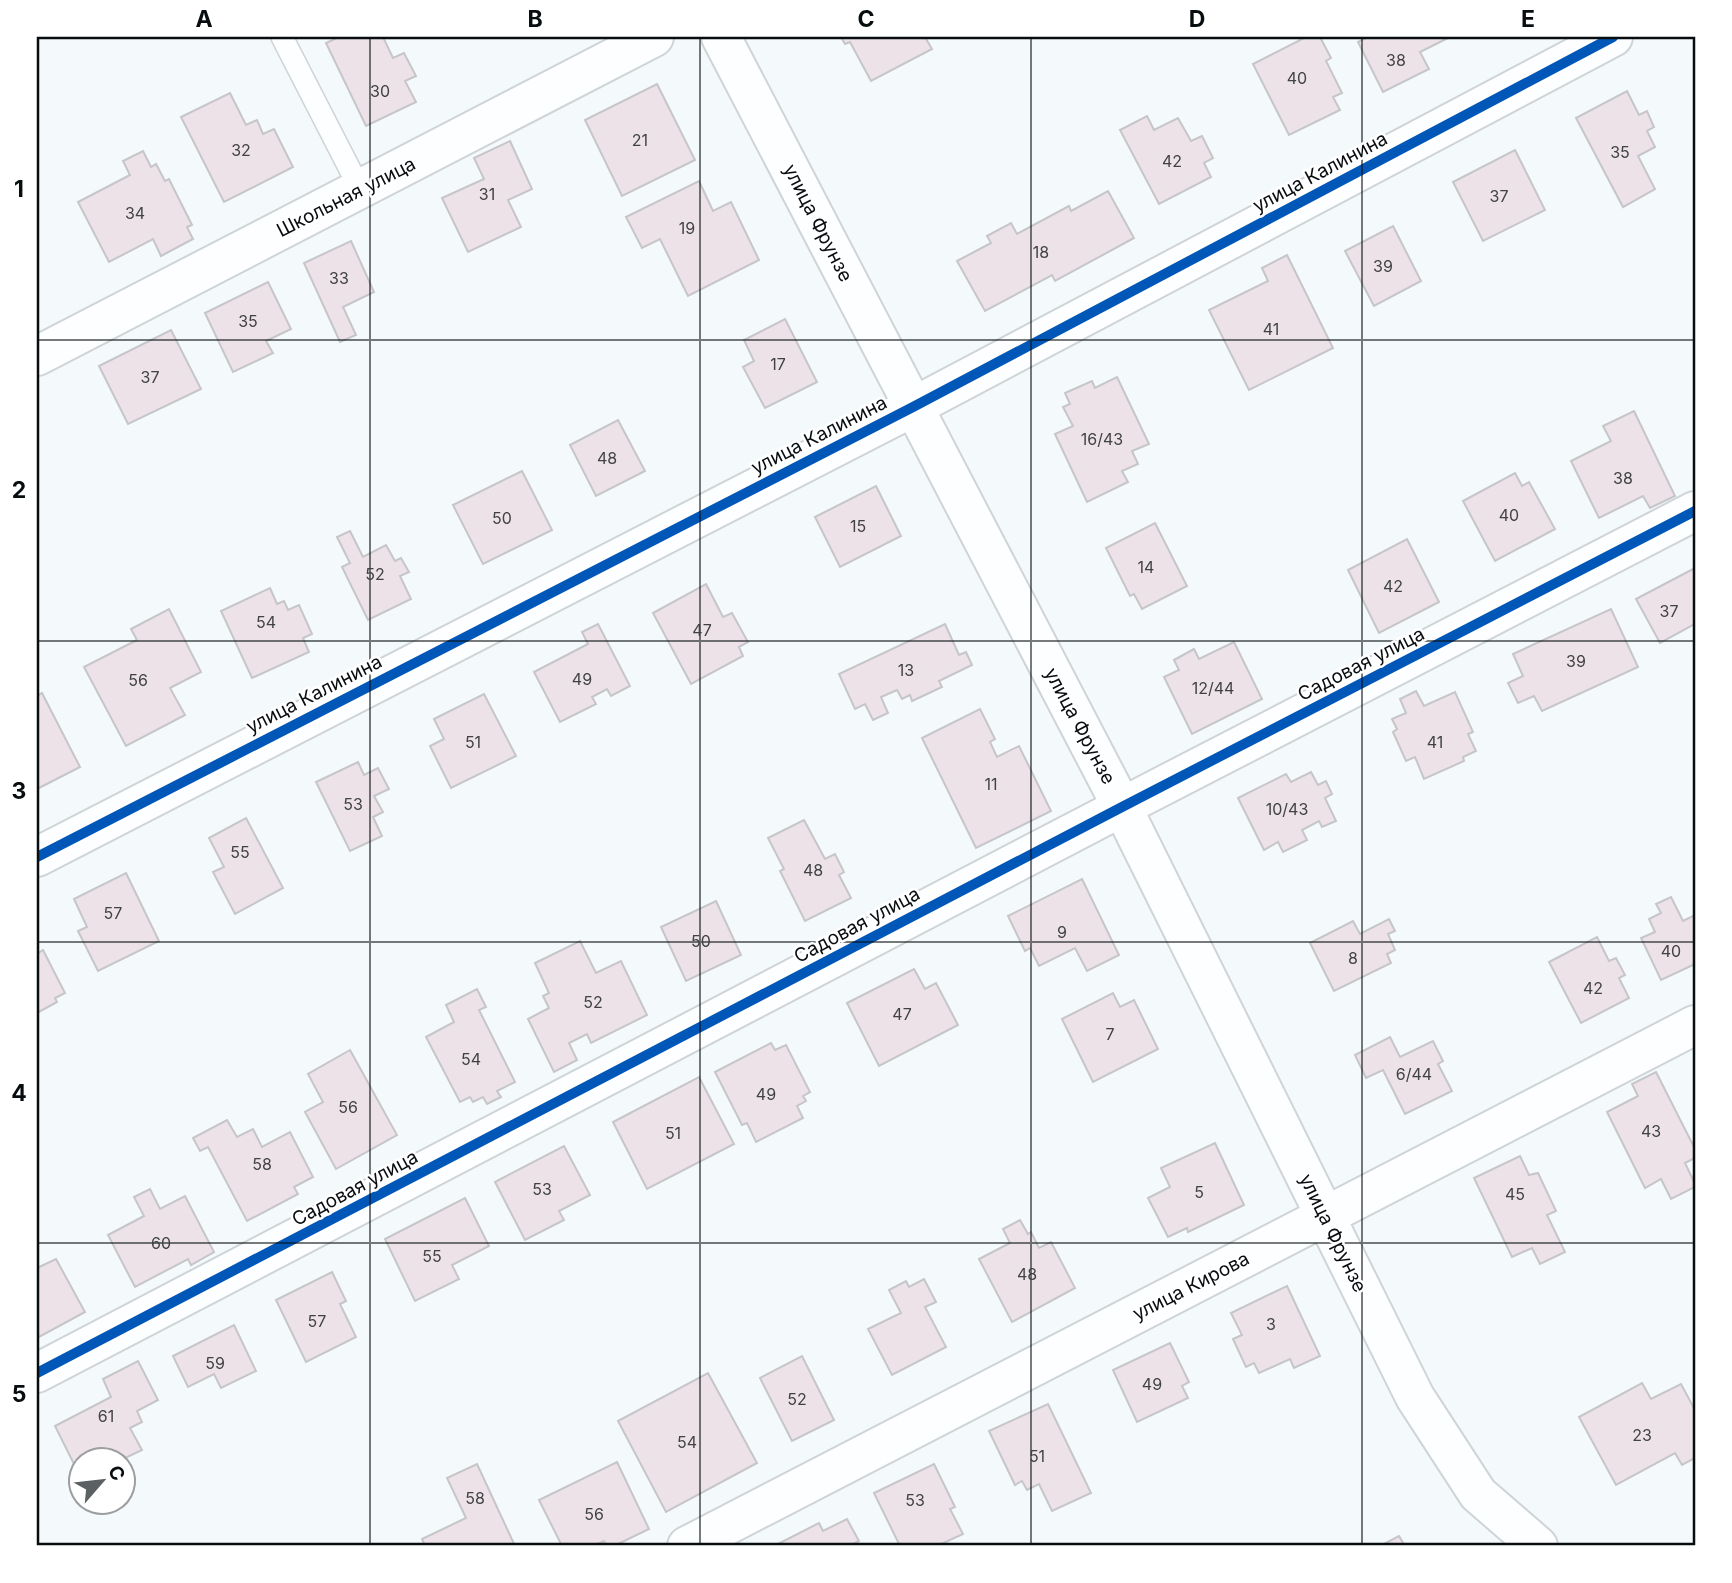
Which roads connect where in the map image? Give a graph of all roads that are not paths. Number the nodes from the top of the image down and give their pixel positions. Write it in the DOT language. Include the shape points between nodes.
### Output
graph roads {
  1 [pos="282,37"];
  2 [pos="654,37"];
  3 [pos="721,37"];
  4 [pos="1612,37"];
  5 [pos="360,189"];
  6 [pos="37,356"];
  7 [pos="913,407"];
  8 [pos="1695,511"];
  9 [pos="1122,807"];
  10 [pos="37,857"];
  11 [pos="1695,1025"];
  12 [pos="1325,1216"];
  13 [pos="37,1373"];
  14 [pos="687,1546"];
  15 [pos="1538,1546"];
  1 -- 5 [label="lane"];
  2 -- 5 [label="street, Школьная улица"];
  3 -- 7 [label="street, улица Фрунзе"];
  4 -- 7 [label="street, улица Калинина"];
  5 -- 6 [label="street, Школьная улица"];
  7 -- 9 [label="street, улица Фрунзе"];
  7 -- 10 [label="street, улица Калинина"];
  8 -- 9 [label="street, Садовая улица"];
  9 -- 12 [label="street, улица Фрунзе"];
  9 -- 13 [label="street, Садовая улица"];
  11 -- 12 [label="street, улица Кирова"];
  12 -- 14 [label="street, улица Кирова"];
  12 -- 15 [label="street, улица Фрунзе" via="1415,1397 1478,1494"];
}
